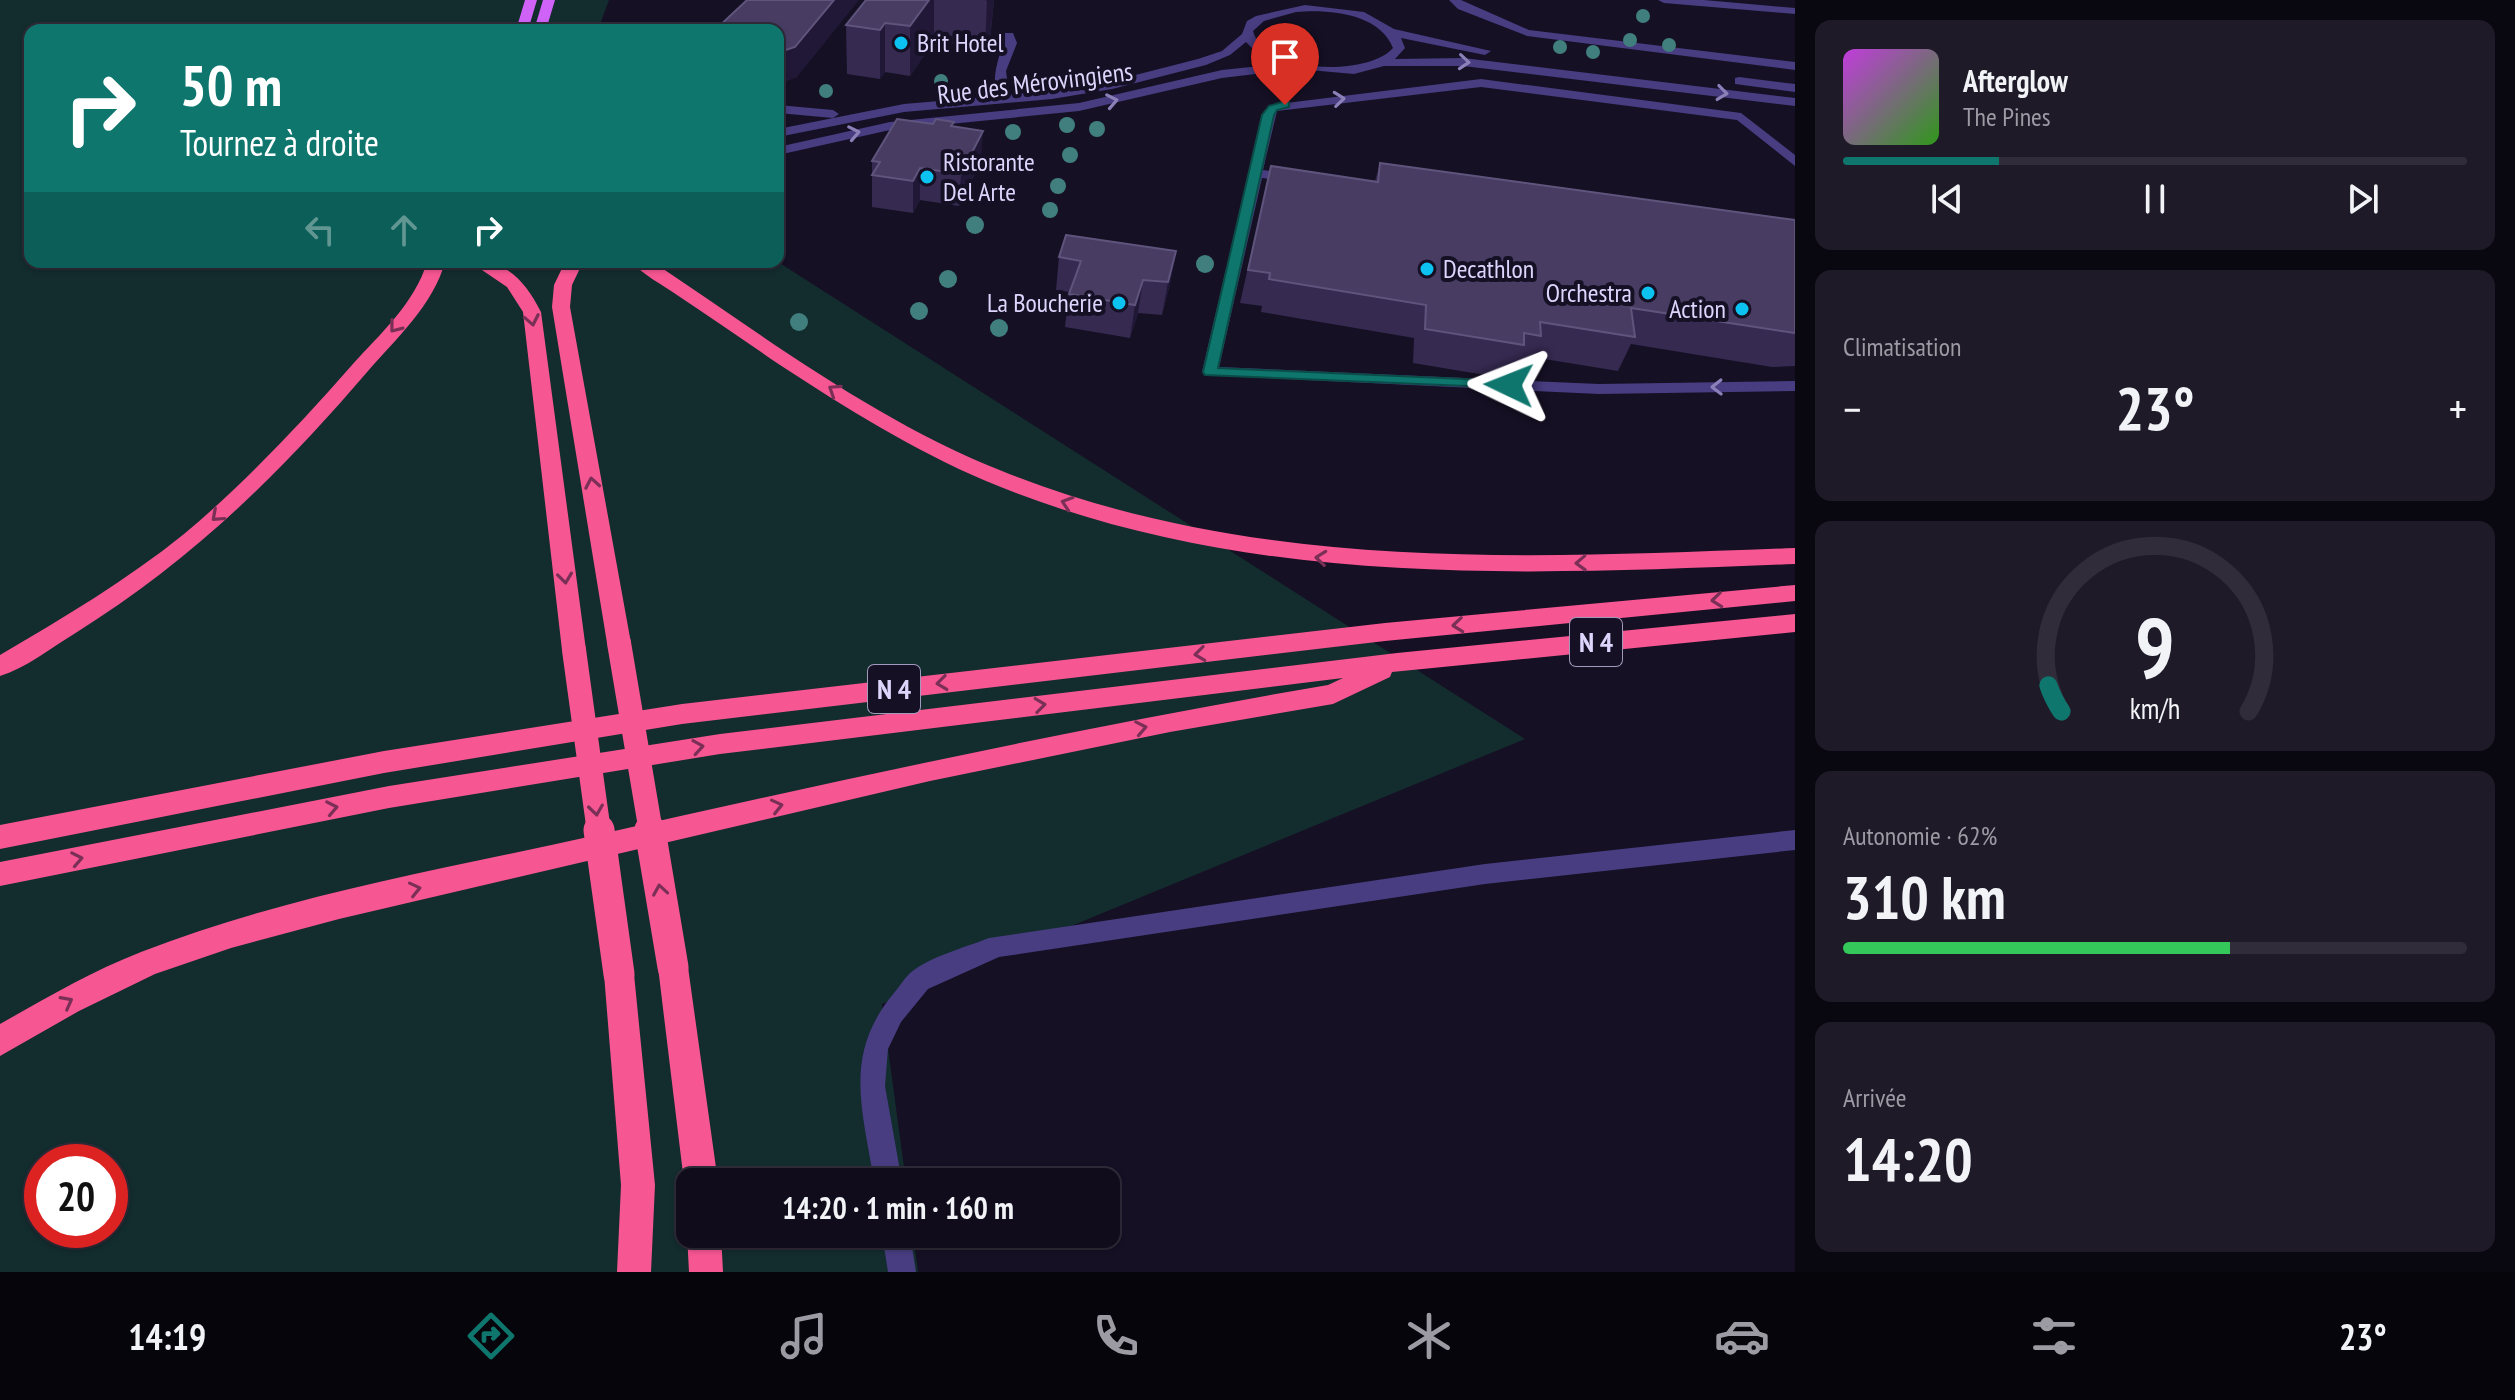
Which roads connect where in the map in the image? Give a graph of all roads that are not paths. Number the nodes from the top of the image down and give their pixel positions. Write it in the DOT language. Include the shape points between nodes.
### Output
graph roads {
  1 [pos="531,0"];
  2 [pos="549,0"];
  3 [pos="1301,0"];
  4 [pos="1350,0"];
  5 [pos="1455,0"];
  6 [pos="1664,0"];
  7 [pos="1286,9"];
  8 [pos="1795,11"];
  9 [pos="1365,17"];
  10 [pos="524,24"];
  11 [pos="542,24"];
  12 [pos="1391,32"];
  13 [pos="1009,35"];
  14 [pos="1248,35"];
  15 [pos="1642,48"];
  16 [pos="1494,52"];
  17 [pos="1509,54"];
  18 [pos="1645,62"];
  19 [pos="1386,63"];
  20 [pos="1298,66"];
  21 [pos="1795,66"];
  22 [pos="1649,84"];
  23 [pos="1795,88"];
  24 [pos="1004,100"];
  25 [pos="1795,102"];
  26 [pos="1652,104"];
  27 [pos="784,110"];
  28 [pos="853,116"];
  29 [pos="784,132"];
  30 [pos="784,150"];
  31 [pos="1795,162"];
  32 [pos="1256,173"];
  33 [pos="1313,181"];
  34 [pos="434,268"];
  35 [pos="491,268"];
  36 [pos="571,268"];
  37 [pos="650,268"];
  38 [pos="1795,386"];
  39 [pos="1795,556"];
  40 [pos="1795,593"];
  41 [pos="1795,623"];
  42 [pos="1397,662"];
  43 [pos="0,667"];
  44 [pos="0,837"];
  45 [pos="1795,840"];
  46 [pos="0,874"];
  47 [pos="0,1041"];
  48 [pos="699,1168"];
  49 [pos="886,1168"];
  50 [pos="705,1248"];
  51 [pos="898,1248"];
  52 [pos="634,1272"];
  53 [pos="706,1272"];
  54 [pos="902,1272"];
  1 -- 10 [label="main road"];
  2 -- 11 [label="main road"];
  3 -- 7 [label="street, Rue des Mérovingiens"];
  4 -- 9 [label="street"];
  5 -- 15 [label="street" via="1527,33"];
  6 -- 8 [label="street"];
  7 -- 9 [label="street" via="1326,9"];
  7 -- 14 [label="street, Rue des Mérovingiens" via="1257,19"];
  9 -- 12 [label="street"];
  12 -- 16 [label="street"];
  12 -- 19 [label="street" via="1399,48"];
  13 -- 24 [label="street" via="1011,43 997,76"];
  14 -- 20 [label="street" via="1269,56"];
  14 -- 24 [label="street, Rue des Mérovingiens" via="1226,53 1159,74 1083,91"];
  15 -- 18 [label="street"];
  15 -- 21 [label="street"];
  17 -- 23 [label="street"];
  19 -- 20 [label="street" via="1347,71"];
  19 -- 22 [label="street, one-way" via="1463,62"];
  30 -- 20 [label="street, Rue des Mérovingiens, one-way" via="890,126 1079,107 1222,74"];
  22 -- 25 [label="street, one-way"];
  22 -- 26 [label="street"];
  24 -- 28 [label="street, Rue des Mérovingiens"];
  26 -- 31 [label="street" via="1741,117"];
  32 -- 26 [label="street, one-way" via="1273,108 1481,83"];
  27 -- 28 [label="street"];
  28 -- 29 [label="street, Rue des Mérovingiens"];
  32 -- 33 [label="street"];
  38 -- 32 [label="street, one-way" via="1599,389 1210,372"];
  34 -- 43 [label="highway, one-way" via="428,286 390,334 262,476 191,540 86,615"];
  35 -- 52 [label="highway, one-way, bridge" via="519,287 532,312 619,974 638,1185"];
  48 -- 36 [label="highway, one-way, bridge" via="673,967 561,307"];
  39 -- 37 [label="highway, one-way" via="1493,566 1380,563 1242,547 1137,524 1064,503 930,445 854,403"];
  40 -- 44 [label="highway, N 4, one-way" via="1385,632 682,714 384,762"];
  41 -- 42 [label="highway, N 4"];
  46 -- 42 [label="highway, N 4, one-way" via="389,797 720,744"];
  47 -- 42 [label="highway, one-way" via="147,963 231,935 930,770 1333,694"];
  45 -- 49 [label="street" via="1485,874 998,946 919,981 892,1014 875,1048 872,1086"];
  50 -- 53 [label="highway"];
  51 -- 54 [label="street"];
}
